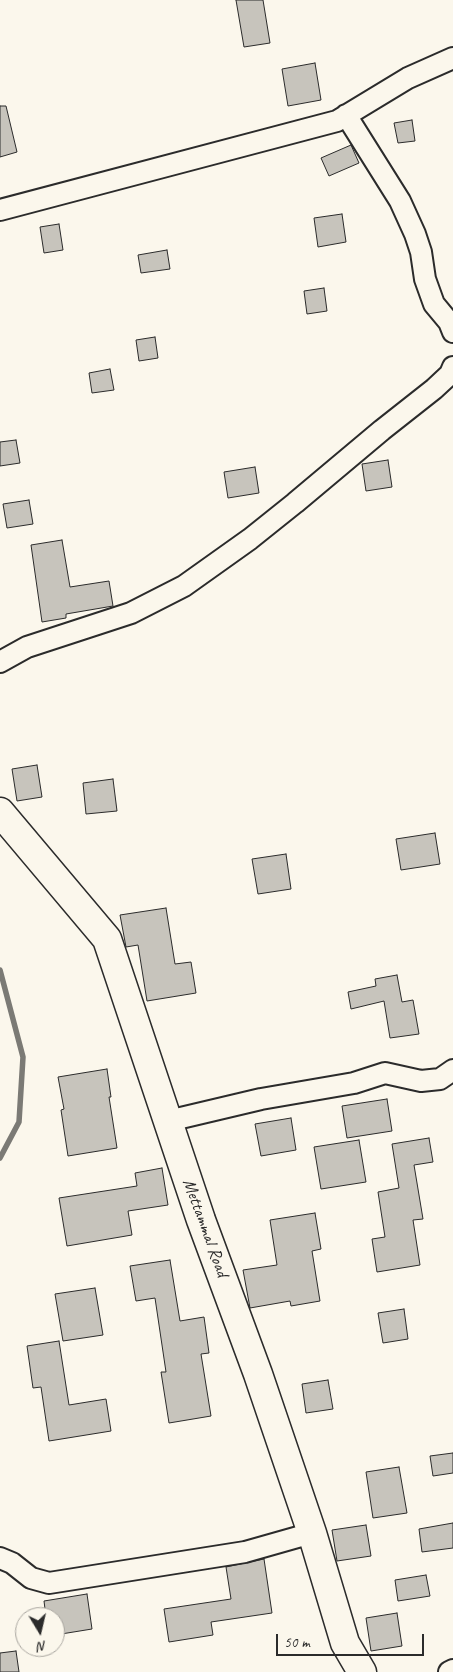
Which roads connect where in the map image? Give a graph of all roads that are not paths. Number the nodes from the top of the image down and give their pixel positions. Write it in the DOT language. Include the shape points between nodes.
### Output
graph roads {
  1 [pos="453,58"];
  2 [pos="346,115"];
  3 [pos="0,210"];
  4 [pos="453,332"];
  5 [pos="453,367"];
  6 [pos="0,662"];
  7 [pos="0,812"];
  8 [pos="453,1070"];
  9 [pos="168,1121"];
  10 [pos="312,1533"];
  11 [pos="0,1558"];
  12 [pos="453,1670"];
  13 [pos="362,1672"];
  14 [pos="449,1672"];
  1 -- 2 [label="street" via="408,78"];
  2 -- 3 [label="street" via="338,121"];
  2 -- 4 [label="street" via="400,201 421,252 424,279 434,304"];
  5 -- 6 [label="street" via="434,389 295,503 184,586 131,613 27,647"];
  7 -- 9 [label="main road, Mettammal Road" via="107,939"];
  8 -- 9 [label="street" via="440,1079 421,1081 385,1072 354,1084 261,1099"];
  9 -- 10 [label="main road, Mettammal Road"];
  10 -- 11 [label="street" via="245,1552 49,1583 31,1578"];
  10 -- 13 [label="main road, Mettammal Road" via="345,1644"];
  12 -- 14 [label="street"];
}
